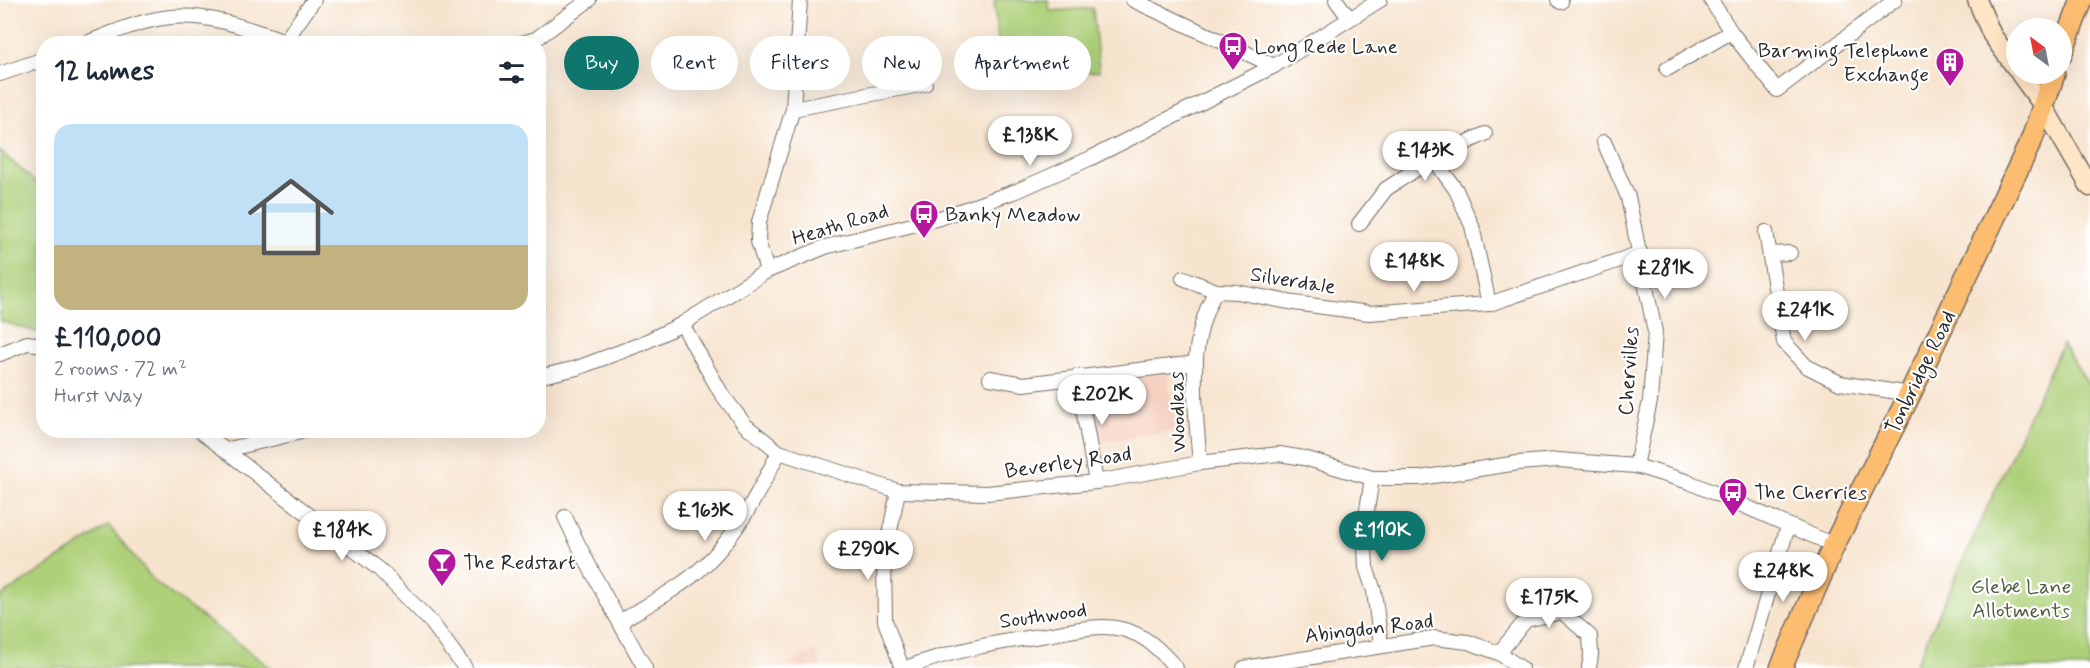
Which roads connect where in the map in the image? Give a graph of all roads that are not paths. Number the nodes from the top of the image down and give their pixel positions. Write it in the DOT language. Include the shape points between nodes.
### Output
graph roads {
  1 [pos="314,0"];
  2 [pos="589,0"];
  3 [pos="800,0"];
  4 [pos="1133,0"];
  5 [pos="1336,0"];
  6 [pos="1380,0"];
  7 [pos="1711,0"];
  8 [pos="1895,0"];
  9 [pos="1977,0"];
  10 [pos="2084,4"];
  11 [pos="1349,18"];
  12 [pos="2072,30"];
  13 [pos="1731,32"];
  14 [pos="103,36"];
  15 [pos="269,36"];
  16 [pos="291,36"];
  17 [pos="540,36"];
  18 [pos="2006,54"];
  19 [pos="36,62"];
  20 [pos="1274,66"];
  21 [pos="1667,69"];
  22 [pos="0,74"];
  23 [pos="2027,84"];
  24 [pos="2050,84"];
  25 [pos="893,90"];
  26 [pos="2042,105"];
  27 [pos="793,109"];
  28 [pos="1485,134"];
  29 [pos="1604,142"];
  30 [pos="1433,158"];
  31 [pos="2090,187"];
  32 [pos="1359,224"];
  33 [pos="1766,232"];
  34 [pos="1641,253"];
  35 [pos="1790,253"];
  36 [pos="1770,254"];
  37 [pos="767,271"];
  38 [pos="1183,278"];
  39 [pos="1216,291"];
  40 [pos="1489,304"];
  41 [pos="682,324"];
  42 [pos="36,344"];
  43 [pos="0,354"];
  44 [pos="1196,363"];
  45 [pos="546,375"];
  46 [pos="1077,376"];
  47 [pos="990,378"];
  48 [pos="1911,394"];
  49 [pos="209,438"];
  50 [pos="275,438"];
  51 [pos="225,450"];
  52 [pos="779,452"];
  53 [pos="1200,463"];
  54 [pos="1636,466"];
  55 [pos="1372,477"];
  56 [pos="1096,482"];
  57 [pos="898,491"];
  58 [pos="565,517"];
  59 [pos="1788,526"];
  60 [pos="1834,545"];
  61 [pos="621,621"];
  62 [pos="1381,645"];
  63 [pos="1499,653"];
  64 [pos="465,668"];
  65 [pos="645,668"];
  66 [pos="904,668"];
  67 [pos="1176,668"];
  68 [pos="1244,668"];
  69 [pos="1521,668"];
  70 [pos="1589,668"];
  71 [pos="1746,668"];
  72 [pos="1781,668"];
  1 -- 16 [label="street"];
  2 -- 17 [label="street"];
  3 -- 27 [label="street"];
  4 -- 20 [label="street"];
  5 -- 11 [label="street"];
  6 -- 11 [label="street, Heath Road"];
  7 -- 13 [label="street"];
  8 -- 13 [label="street" via="1777,90"];
  9 -- 18 [label="main road" via="1992,35"];
  10 -- 12 [label="main road"];
  11 -- 20 [label="street, Heath Road"];
  13 -- 21 [label="street"];
  14 -- 15 [label="street" via="140,21 178,14 218,19"];
  19 -- 22 [label="street"];
  20 -- 37 [label="street, Heath Road" via="1151,129 1019,189 940,218 825,247"];
  23 -- 26 [label="main road"];
  24 -- 26 [label="main road, Tonbridge Road"];
  25 -- 27 [label="street"];
  26 -- 31 [label="main road"];
  26 -- 48 [label="main road, Tonbridge Road" via="2032,138"];
  27 -- 37 [label="street" via="759,222 758,241"];
  28 -- 30 [label="street"];
  29 -- 34 [label="street, Chervilles" via="1628,197"];
  30 -- 32 [label="street" via="1386,189"];
  30 -- 40 [label="street" via="1456,190 1472,226"];
  33 -- 36 [label="street"];
  34 -- 40 [label="street, Silverdale"];
  34 -- 54 [label="street, Chervilles" via="1655,332 1650,401"];
  35 -- 36 [label="street"];
  36 -- 48 [label="street" via="1784,342 1806,366 1840,382"];
  37 -- 41 [label="street, Heath Road"];
  38 -- 39 [label="street, Silverdale"];
  39 -- 40 [label="street, Silverdale" via="1370,313"];
  39 -- 44 [label="street, Woodleas" via="1208,306"];
  41 -- 45 [label="street, Heath Road" via="577,369"];
  41 -- 52 [label="street, Beverley Road" via="745,425"];
  42 -- 43 [label="street" via="27,343"];
  44 -- 46 [label="street"];
  44 -- 53 [label="street, Woodleas" via="1194,405"];
  46 -- 47 [label="street" via="1024,384"];
  46 -- 56 [label="street"];
  48 -- 60 [label="main road, Tonbridge Road"];
  49 -- 51 [label="street"];
  50 -- 51 [label="street"];
  51 -- 64 [label="street" via="379,569 432,623"];
  52 -- 57 [label="street, Beverley Road"];
  52 -- 61 [label="street" via="730,539 704,566"];
  53 -- 55 [label="street, Beverley Road" via="1279,454"];
  53 -- 56 [label="street, Beverley Road"];
  54 -- 55 [label="street, Beverley Road" via="1558,460 1420,478"];
  54 -- 59 [label="street, Beverley Road" via="1689,482"];
  55 -- 62 [label="street" via="1364,529 1366,567 1374,591"];
  56 -- 57 [label="street, Beverley Road" via="987,494"];
  57 -- 66 [label="street" via="884,561 885,621"];
  58 -- 61 [label="street" via="598,587"];
  59 -- 60 [label="street, Beverley Road"];
  59 -- 71 [label="street"];
  60 -- 72 [label="main road, Tonbridge Road"];
  61 -- 65 [label="street"];
  62 -- 63 [label="street, Abingdon Road" via="1434,638 1468,642"];
  62 -- 68 [label="street, Abingdon Road"];
  63 -- 69 [label="street, Abingdon Road"];
  63 -- 70 [label="street" via="1526,620 1562,612 1590,636"];
  66 -- 67 [label="street, Southwood" via="940,654 988,644 1085,629 1121,628 1151,642"];
}
